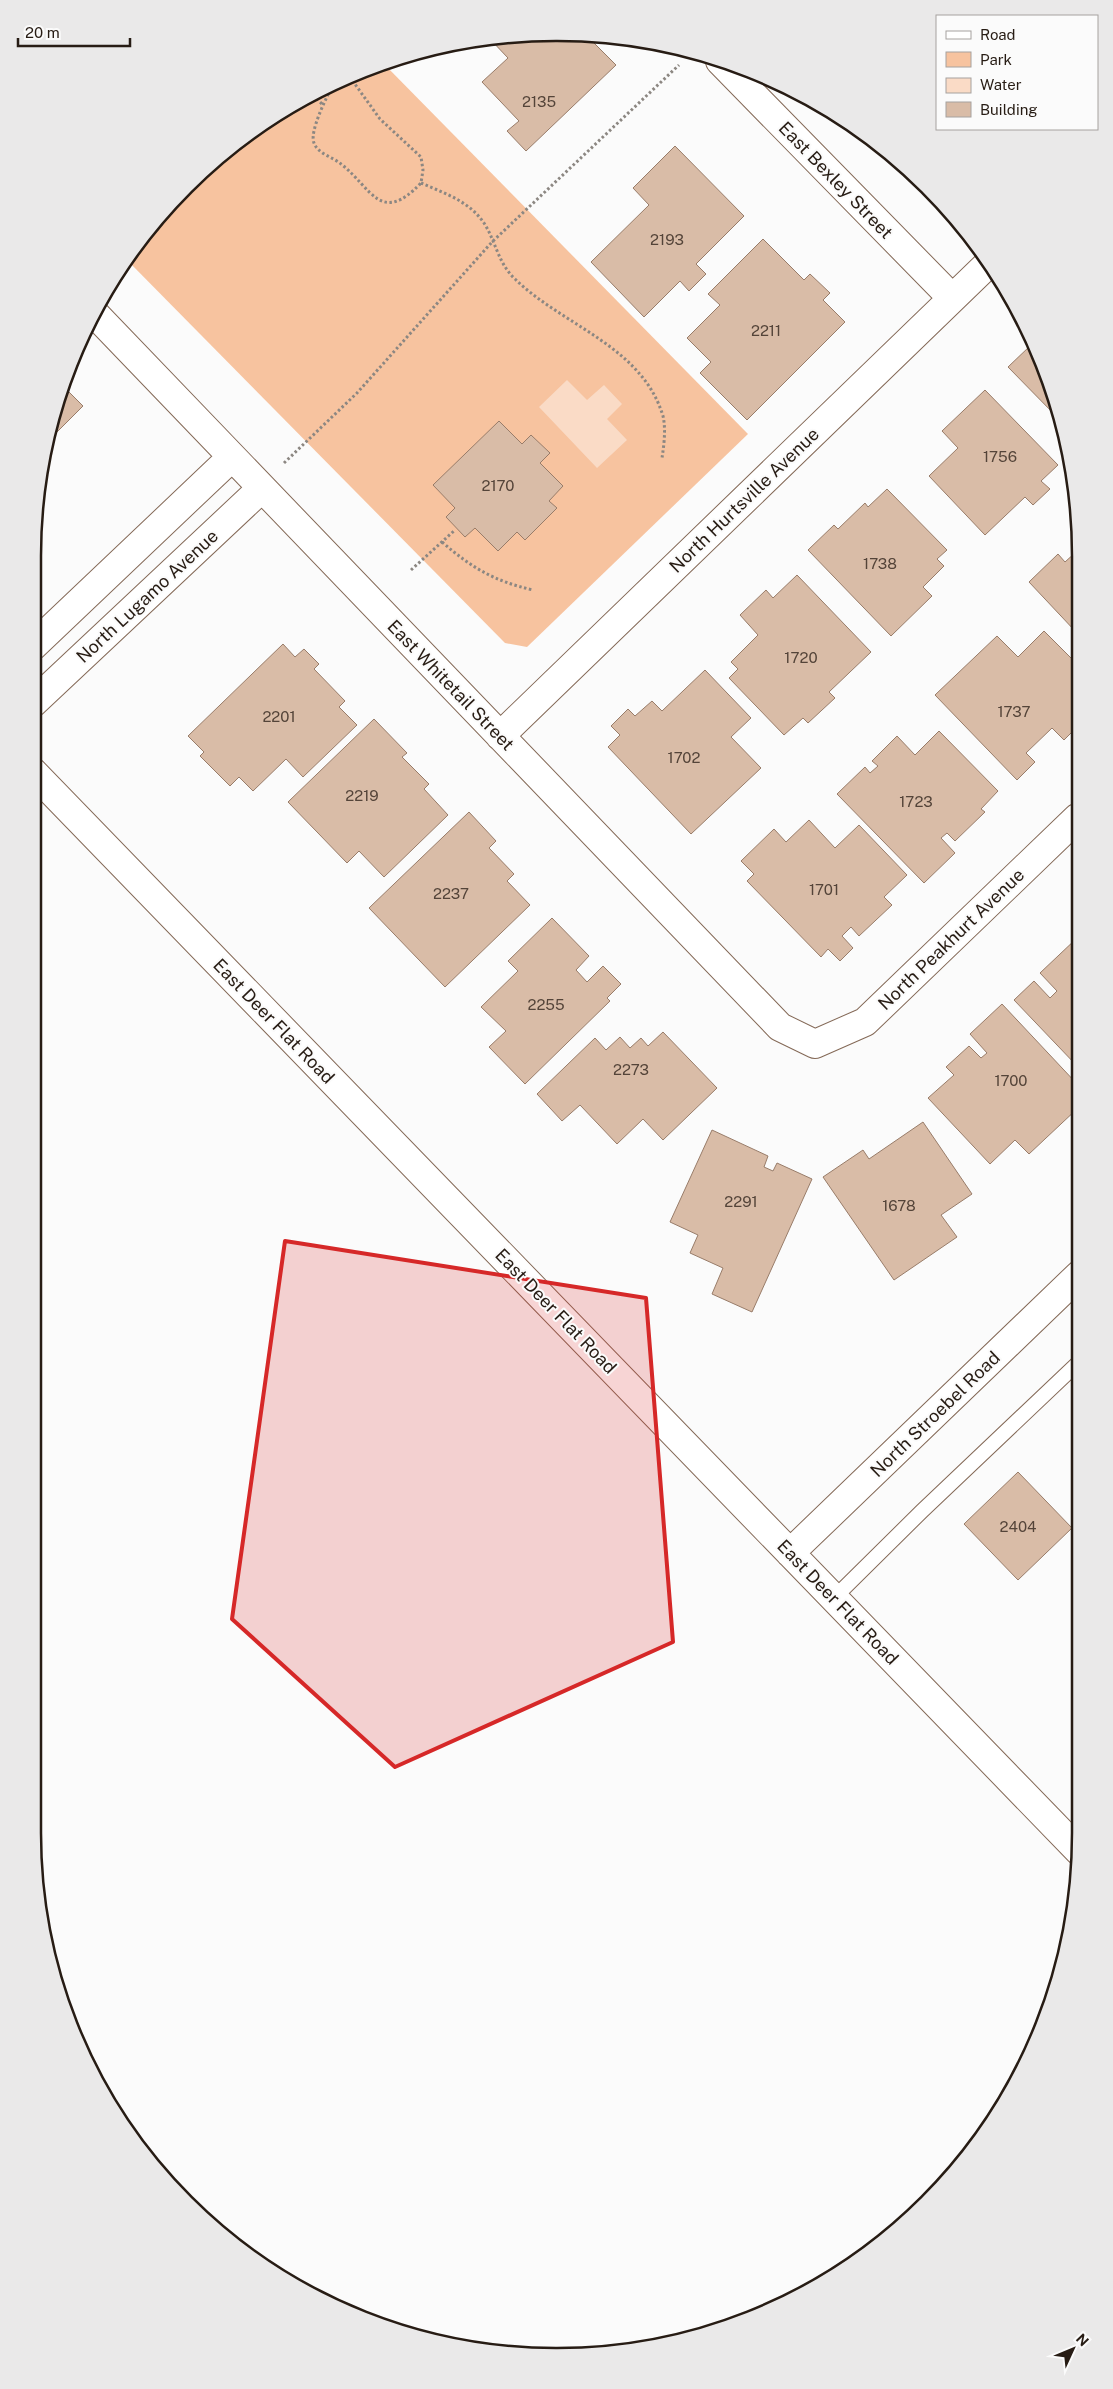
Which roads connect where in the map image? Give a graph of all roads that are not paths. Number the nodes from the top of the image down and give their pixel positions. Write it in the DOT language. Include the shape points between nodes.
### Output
graph roads {
  1 [pos="731,72"];
  2 [pos="984,268"];
  3 [pos="952,298"];
  4 [pos="99,319"];
  5 [pos="232,457"];
  6 [pos="262,488"];
  7 [pos="41,637"];
  8 [pos="41,695"];
  9 [pos="500,736"];
  10 [pos="41,781"];
  11 [pos="1072,823"];
  12 [pos="815,1044"];
  13 [pos="1072,1282"];
  14 [pos="1072,1369"];
  15 [pos="790,1553"];
  16 [pos="834,1598"];
  17 [pos="1072,1843"];
  1 -- 3 [label="street, East Bexley Street"];
  2 -- 3 [label="street, North Hurtsville Avenue"];
  3 -- 9 [label="street, North Hurtsville Avenue"];
  4 -- 5 [label="street, East Whitetail Street"];
  5 -- 6 [label="street, East Whitetail Street"];
  5 -- 7 [label="street"];
  6 -- 8 [label="street, North Lugamo Avenue"];
  6 -- 9 [label="street, East Whitetail Street"];
  9 -- 12 [label="street, East Whitetail Street" via="780,1027"];
  10 -- 15 [label="street, East Deer Flat Road"];
  11 -- 12 [label="street, North Peakhurt Avenue" via="865,1022"];
  13 -- 15 [label="street, North Stroebel Road"];
  14 -- 16 [label="lane"];
  15 -- 16 [label="street, East Deer Flat Road"];
  16 -- 17 [label="street, East Deer Flat Road"];
}
